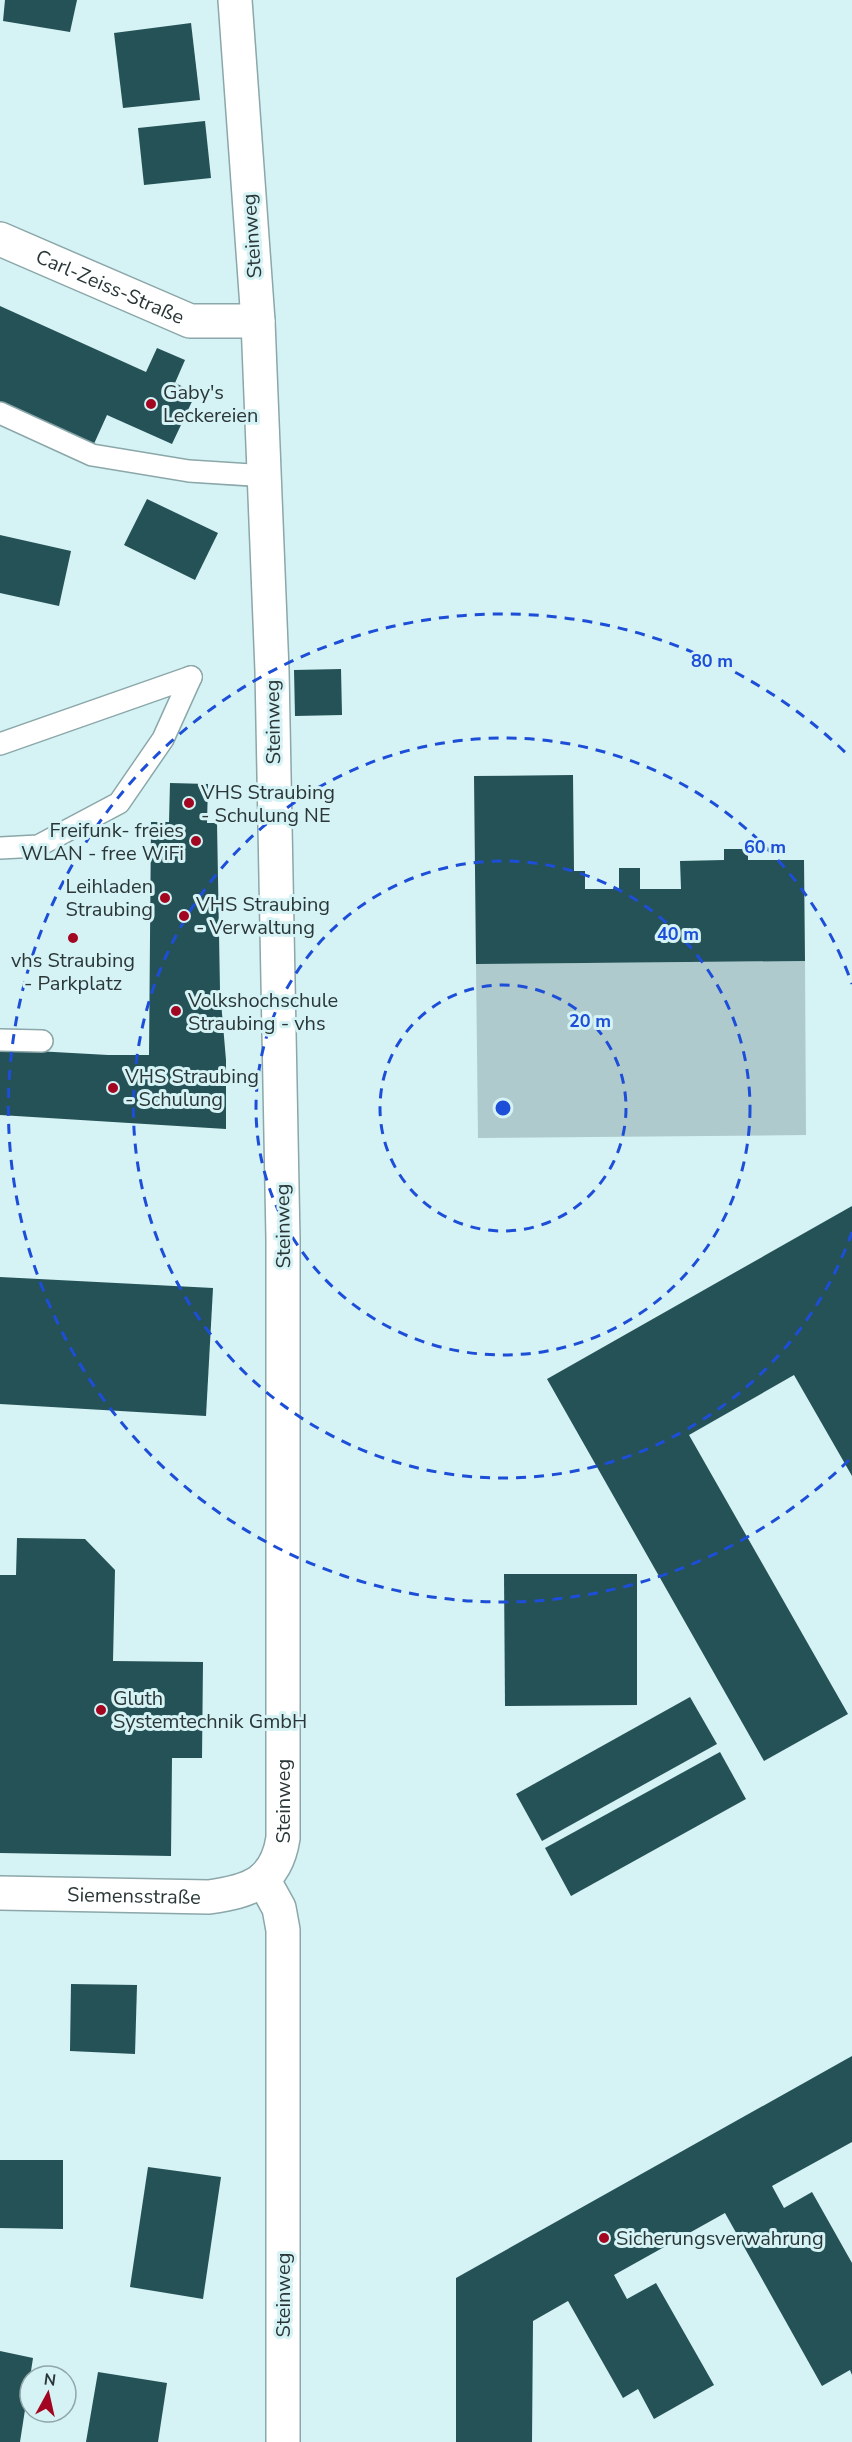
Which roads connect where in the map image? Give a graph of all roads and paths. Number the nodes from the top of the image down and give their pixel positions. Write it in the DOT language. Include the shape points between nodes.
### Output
graph roads {
  1 [pos="235,0"];
  2 [pos="0,238"];
  3 [pos="258,321"];
  4 [pos="0,413"];
  5 [pos="266,476"];
  6 [pos="0,744"];
  7 [pos="0,848"];
  8 [pos="0,1040"];
  9 [pos="42,1041"];
  10 [pos="263,1879"];
  11 [pos="0,1893"];
  12 [pos="284,2442"];
  1 -- 3 [label="street, Steinweg"];
  2 -- 3 [label="street, Carl-Zeiss-Straße" via="190,321"];
  3 -- 5 [label="street, Steinweg"];
  4 -- 5 [label="lane" via="92,455 189,471"];
  5 -- 10 [label="street, Steinweg" via="283,1227 284,1566 283,1838 275,1867"];
  6 -- 7 [label="lane" via="191,677 164,739 119,803 38,846"];
  8 -- 9 [label="lane"];
  10 -- 11 [label="street, Siemensstraße" via="235,1893 209,1897"];
  10 -- 12 [label="street, Steinweg" via="279,1908 283,1930"];
}
